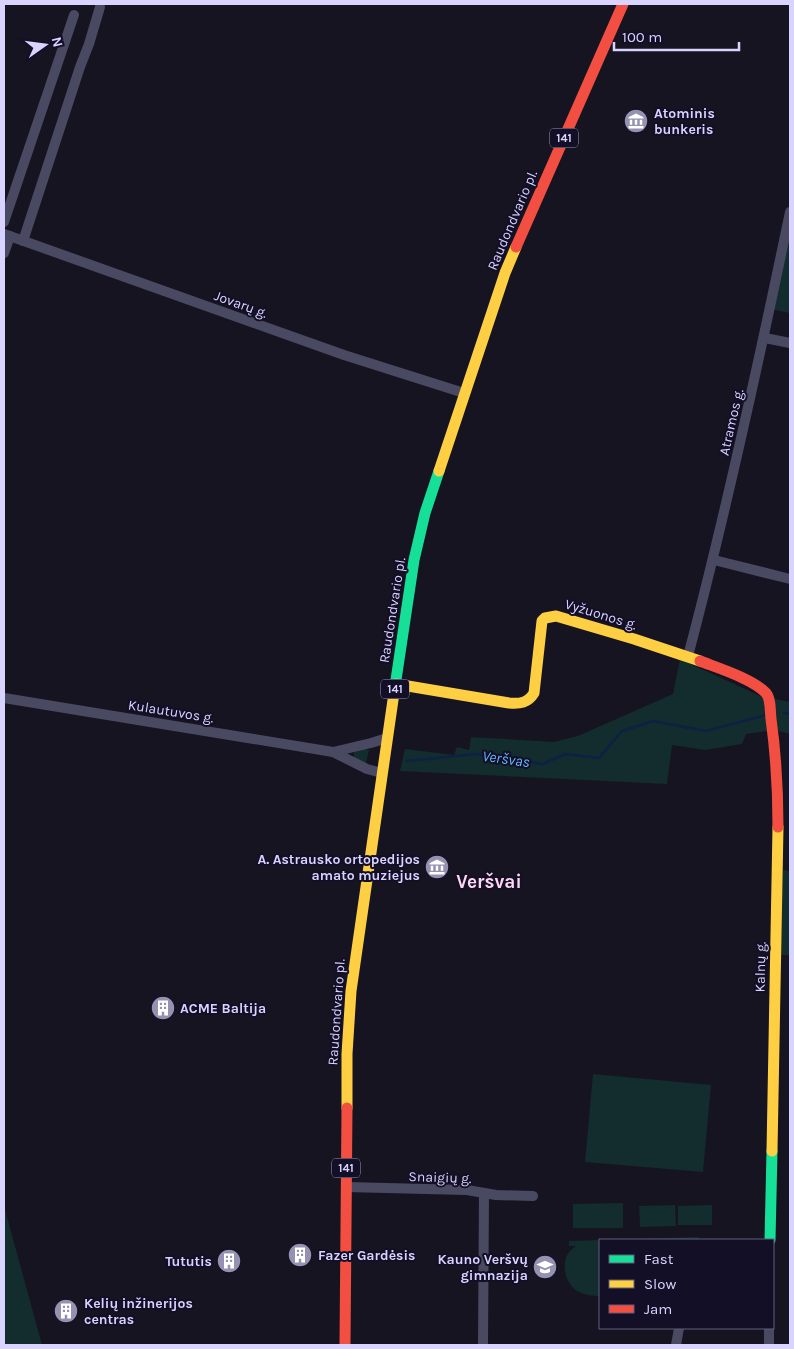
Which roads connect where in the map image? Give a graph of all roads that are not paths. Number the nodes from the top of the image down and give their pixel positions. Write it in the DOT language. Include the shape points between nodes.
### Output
graph roads {
  1 [pos="623,4"];
  2 [pos="100,7"];
  3 [pos="74,16"];
  4 [pos="790,212"];
  5 [pos="4,222"];
  6 [pos="7,235"];
  7 [pos="23,241"];
  8 [pos="4,253"];
  9 [pos="764,338"];
  10 [pos="790,343"];
  11 [pos="464,393"];
  12 [pos="714,560"];
  13 [pos="790,579"];
  14 [pos="688,656"];
  15 [pos="396,684"];
  16 [pos="4,698"];
  17 [pos="387,738"];
  18 [pos="334,752"];
  19 [pos="382,773"];
  20 [pos="346,1188"];
  21 [pos="484,1193"];
  22 [pos="533,1196"];
  23 [pos="770,1239"];
  24 [pos="679,1329"];
  25 [pos="769,1329"];
  26 [pos="345,1345"];
  27 [pos="483,1345"];
  28 [pos="676,1345"];
  29 [pos="769,1345"];
  1 -- 11 [label="main road, Raudondvario pl. / 141" via="505,273"];
  2 -- 7 [label="street"];
  3 -- 5 [label="street"];
  4 -- 9 [label="street, Atramos g."];
  6 -- 7 [label="street, Jovarų g."];
  6 -- 8 [label="street"];
  7 -- 11 [label="street, Jovarų g." via="344,355"];
  9 -- 10 [label="street"];
  9 -- 12 [label="street, Atramos g."];
  11 -- 15 [label="main road, Raudondvario pl. / 141" via="414,560"];
  12 -- 13 [label="street"];
  12 -- 14 [label="street, Atramos g."];
  14 -- 15 [label="main road, Vyžuonos g." via="550,616 542,621 534,693 527,701 508,703"];
  14 -- 23 [label="main road, Kalnų g." via="762,689 770,706 778,768"];
  15 -- 17 [label="main road, Raudondvario pl. / 141"];
  16 -- 18 [label="street, Kulautuvos g."];
  17 -- 18 [label="street, Kulautuvos g."];
  17 -- 19 [label="main road, Raudondvario pl. / 141"];
  18 -- 19 [label="street, Kulautuvos g."];
  19 -- 20 [label="main road, Raudondvario pl. / 141" via="351,991"];
  20 -- 21 [label="street, Snaigių g."];
  20 -- 26 [label="main road, Raudondvario pl. / 141"];
  21 -- 22 [label="street, Snaigių g."];
  21 -- 27 [label="street"];
  24 -- 28 [label="street"];
  25 -- 29 [label="street"];
}
